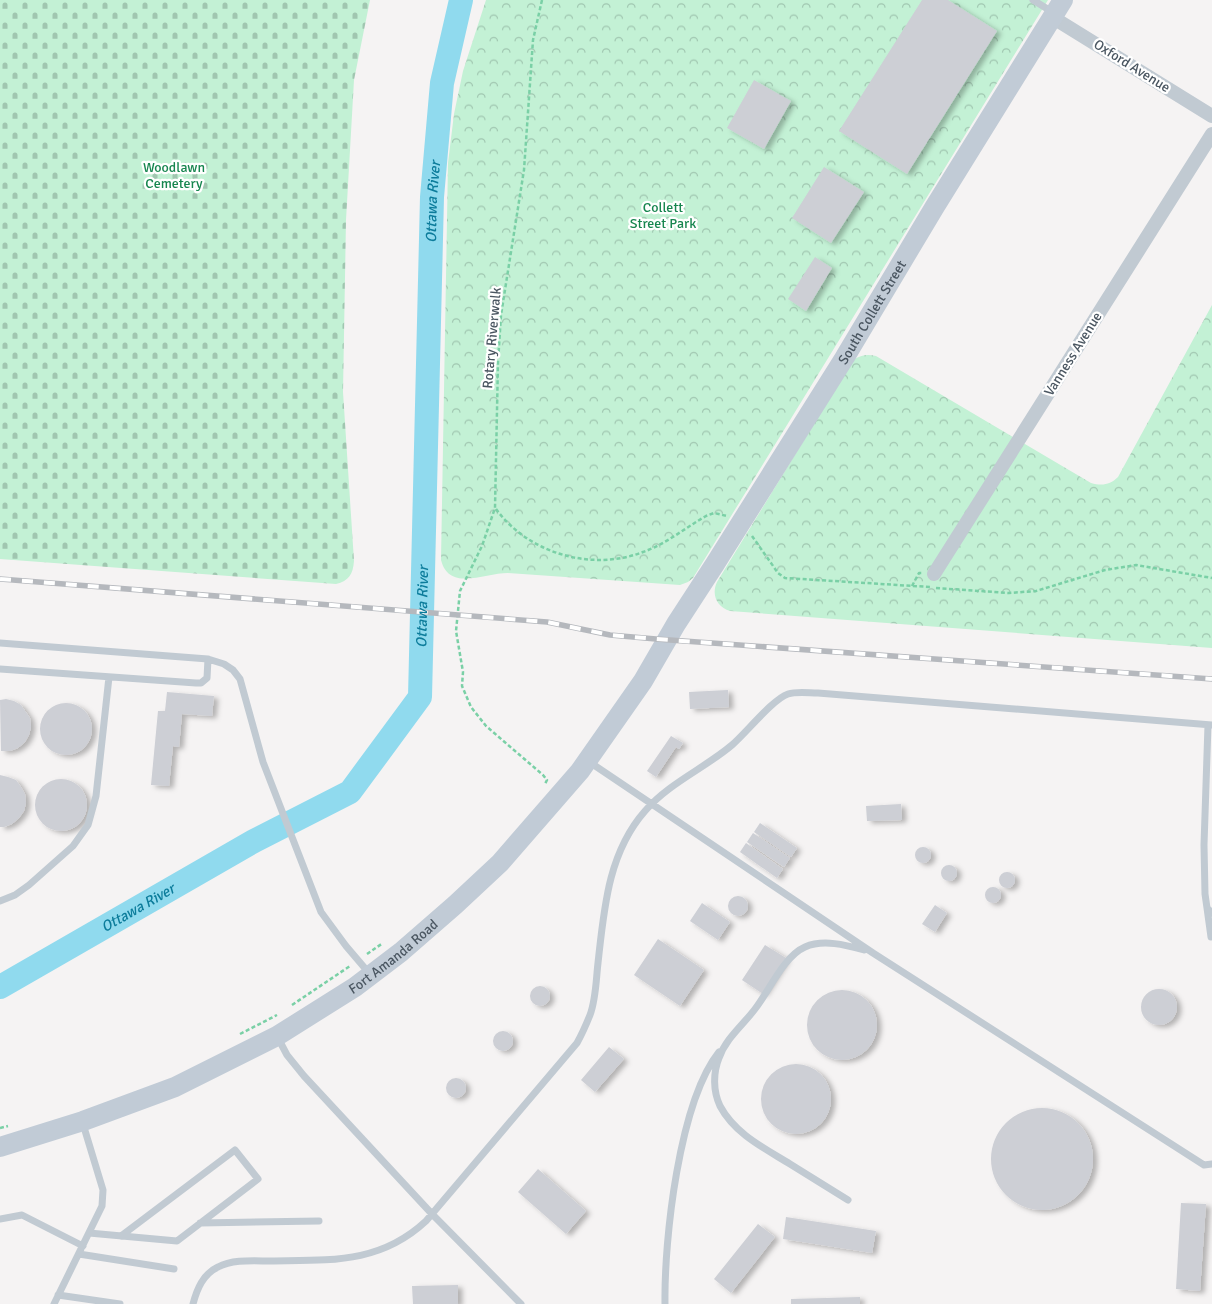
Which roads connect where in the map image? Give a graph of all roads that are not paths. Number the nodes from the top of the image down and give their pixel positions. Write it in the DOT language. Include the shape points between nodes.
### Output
graph roads {
  1 [pos="1033,0"];
  2 [pos="1057,10"];
  3 [pos="1212,116"];
  4 [pos="1212,134"];
  5 [pos="934,574"];
  6 [pos="676,624"];
  7 [pos="0,643"];
  8 [pos="208,659"];
  9 [pos="0,670"];
  10 [pos="109,677"];
  11 [pos="1210,725"];
  12 [pos="588,760"];
  13 [pos="651,804"];
  14 [pos="0,901"];
  15 [pos="1209,910"];
  16 [pos="1211,937"];
  17 [pos="872,953"];
  18 [pos="370,975"];
  19 [pos="277,1036"];
  20 [pos="725,1044"];
  21 [pos="82,1121"];
  22 [pos="0,1147"];
  23 [pos="1212,1164"];
  24 [pos="848,1200"];
  25 [pos="432,1214"];
  26 [pos="0,1219"];
  27 [pos="319,1221"];
  28 [pos="199,1224"];
  29 [pos="90,1233"];
  30 [pos="121,1236"];
  31 [pos="83,1246"];
  32 [pos="79,1254"];
  33 [pos="174,1269"];
  34 [pos="58,1295"];
  35 [pos="54,1304"];
  36 [pos="120,1304"];
  37 [pos="193,1304"];
  38 [pos="521,1304"];
  39 [pos="665,1304"];
  1 -- 2 [label="lane"];
  2 -- 3 [label="street, Oxford Avenue"];
  2 -- 6 [label="street, South Collett Street" via="845,357"];
  4 -- 5 [label="street, Vanness Avenue"];
  6 -- 12 [label="street, Fort Amanda Road" via="643,681"];
  7 -- 8 [label="lane"];
  8 -- 10 [label="lane" via="208,675 201,682"];
  8 -- 18 [label="lane" via="224,664 240,679 263,762 321,912"];
  9 -- 10 [label="lane"];
  10 -- 14 [label="lane" via="96,796 88,825 73,846 29,886"];
  11 -- 13 [label="lane" via="795,693 781,698 732,744"];
  11 -- 15 [label="lane" via="1204,845 1204,894"];
  12 -- 13 [label="lane"];
  12 -- 18 [label="street, Fort Amanda Road" via="500,863 401,952"];
  13 -- 17 [label="lane"];
  13 -- 25 [label="lane" via="634,824 610,878 595,991 590,1014 577,1043"];
  15 -- 16 [label="lane"];
  17 -- 20 [label="lane" via="828,943 803,947"];
  17 -- 23 [label="lane" via="1204,1165"];
  18 -- 19 [label="street, Fort Amanda Road"];
  19 -- 21 [label="street, Fort Amanda Road" via="175,1087"];
  19 -- 25 [label="lane" via="304,1076"];
  20 -- 24 [label="lane" via="717,1063 715,1083 719,1104 726,1116 753,1141"];
  20 -- 39 [label="lane" via="704,1076 684,1138 671,1213"];
  21 -- 22 [label="street, Fort Amanda Road"];
  21 -- 29 [label="lane" via="103,1190 102,1206"];
  25 -- 37 [label="lane" via="412,1234 376,1252 356,1257 229,1263 216,1267 205,1276"];
  25 -- 38 [label="lane"];
  26 -- 31 [label="lane" via="22,1215"];
  27 -- 28 [label="lane"];
  28 -- 30 [label="lane" via="177,1241"];
  28 -- 30 [label="lane" via="258,1179 235,1150"];
  29 -- 30 [label="lane"];
  29 -- 31 [label="lane"];
  31 -- 32 [label="lane"];
  32 -- 33 [label="lane"];
  32 -- 34 [label="lane"];
  34 -- 35 [label="lane"];
  34 -- 36 [label="lane"];
}
